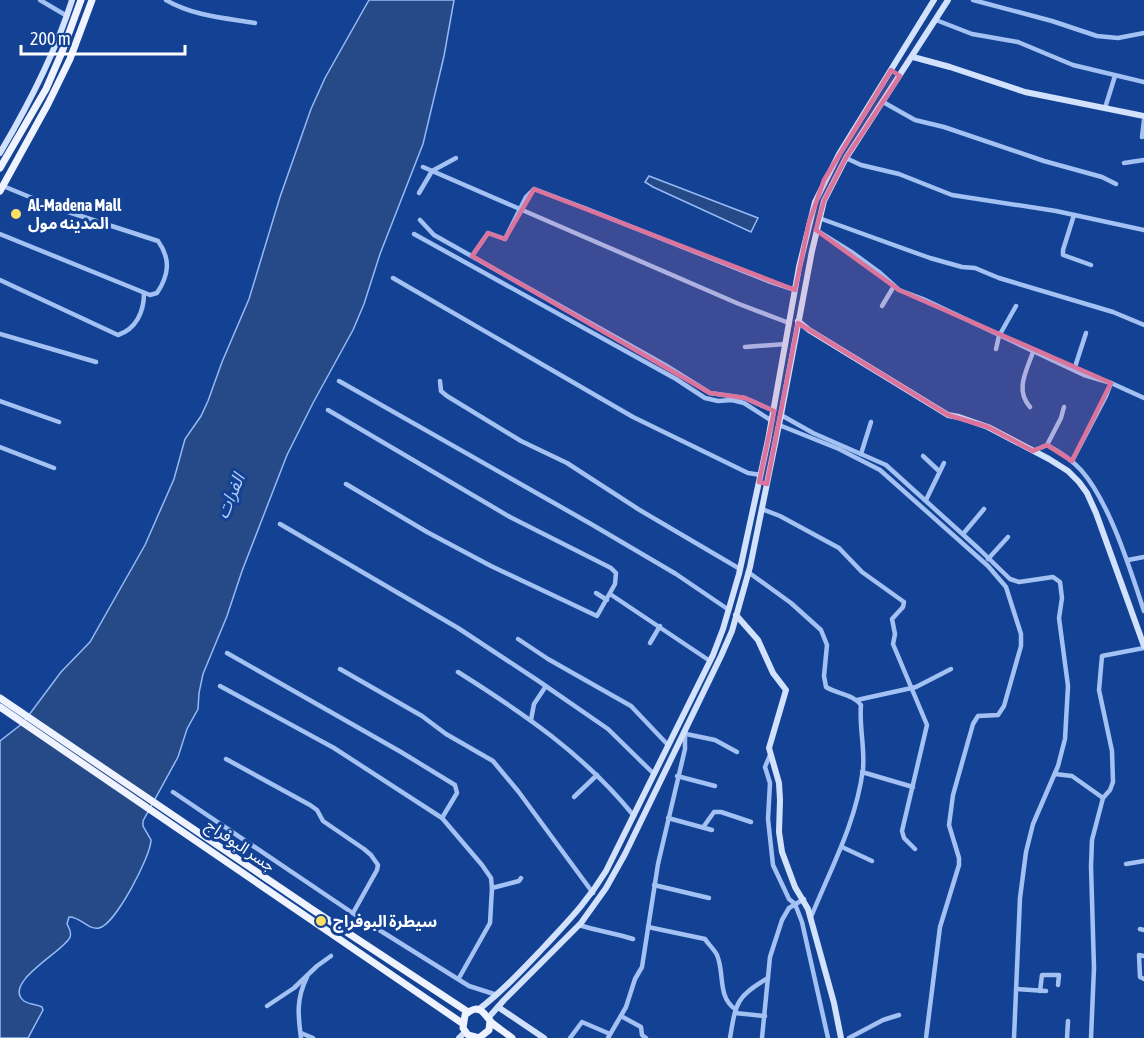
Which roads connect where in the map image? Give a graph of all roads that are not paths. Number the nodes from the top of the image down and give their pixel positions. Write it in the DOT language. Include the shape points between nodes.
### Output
graph roads {
  1 [pos="40,0"];
  2 [pos="72,0"];
  3 [pos="81,0"];
  4 [pos="92,0"];
  5 [pos="166,0"];
  6 [pos="934,0"];
  7 [pos="948,0"];
  8 [pos="973,0"];
  9 [pos="67,16"];
  10 [pos="936,20"];
  11 [pos="255,23"];
  12 [pos="1144,33"];
  13 [pos="913,57"];
  14 [pos="891,70"];
  15 [pos="900,76"];
  16 [pos="1115,76"];
  17 [pos="1144,82"];
  18 [pos="883,102"];
  19 [pos="1106,108"];
  20 [pos="1144,118"];
  21 [pos="1142,137"];
  22 [pos="0,153"];
  23 [pos="456,158"];
  24 [pos="846,158"];
  25 [pos="1144,160"];
  26 [pos="1124,163"];
  27 [pos="423,167"];
  28 [pos="0,168"];
  29 [pos="432,171"];
  30 [pos="1116,184"];
  31 [pos="2,188"];
  32 [pos="419,193"];
  33 [pos="520,208"];
  34 [pos="1074,214"];
  35 [pos="819,218"];
  36 [pos="420,220"];
  37 [pos="816,230"];
  38 [pos="1144,230"];
  39 [pos="0,234"];
  40 [pos="414,234"];
  41 [pos="472,256"];
  42 [pos="1090,265"];
  43 [pos="393,278"];
  44 [pos="0,280"];
  45 [pos="894,286"];
  46 [pos="795,290"];
  47 [pos="144,293"];
  48 [pos="882,306"];
  49 [pos="1016,306"];
  50 [pos="798,321"];
  51 [pos="789,323"];
  52 [pos="1144,325"];
  53 [pos="1086,333"];
  54 [pos="0,334"];
  55 [pos="999,336"];
  56 [pos="786,344"];
  57 [pos="745,347"];
  58 [pos="996,349"];
  59 [pos="1033,352"];
  60 [pos="96,362"];
  61 [pos="1074,370"];
  62 [pos="339,381"];
  63 [pos="440,381"];
  64 [pos="1111,383"];
  65 [pos="1144,398"];
  66 [pos="0,400"];
  67 [pos="1030,407"];
  68 [pos="1064,407"];
  69 [pos="328,410"];
  70 [pos="774,411"];
  71 [pos="781,415"];
  72 [pos="772,421"];
  73 [pos="59,422"];
  74 [pos="871,422"];
  75 [pos="779,425"];
  76 [pos="1047,446"];
  77 [pos="0,447"];
  78 [pos="1033,451"];
  79 [pos="861,454"];
  80 [pos="923,456"];
  81 [pos="1072,460"];
  82 [pos="944,463"];
  83 [pos="54,468"];
  84 [pos="939,471"];
  85 [pos="762,480"];
  86 [pos="346,484"];
  87 [pos="926,500"];
  88 [pos="762,509"];
  89 [pos="984,509"];
  90 [pos="280,524"];
  91 [pos="963,534"];
  92 [pos="1008,537"];
  93 [pos="1144,557"];
  94 [pos="988,559"];
  95 [pos="1128,560"];
  96 [pos="741,569"];
  97 [pos="748,573"];
  98 [pos="596,593"];
  99 [pos="610,594"];
  100 [pos="607,600"];
  101 [pos="729,610"];
  102 [pos="1144,611"];
  103 [pos="736,615"];
  104 [pos="660,626"];
  105 [pos="518,639"];
  106 [pos="650,643"];
  107 [pos="1144,647"];
  108 [pos="226,652"];
  109 [pos="710,661"];
  110 [pos="340,669"];
  111 [pos="951,669"];
  112 [pos="458,672"];
  113 [pos="220,686"];
  114 [pos="546,686"];
  115 [pos="912,687"];
  116 [pos="0,698"];
  117 [pos="857,700"];
  118 [pos="689,703"];
  119 [pos="0,707"];
  120 [pos="697,707"];
  121 [pos="531,720"];
  122 [pos="685,733"];
  123 [pos="668,745"];
  124 [pos="737,752"];
  125 [pos="770,755"];
  126 [pos="226,759"];
  127 [pos="862,772"];
  128 [pos="654,774"];
  129 [pos="1055,774"];
  130 [pos="597,775"];
  131 [pos="677,776"];
  132 [pos="716,786"];
  133 [pos="913,787"];
  134 [pos="172,792"];
  135 [pos="574,797"];
  136 [pos="1103,798"];
  137 [pos="769,808"];
  138 [pos="780,813"];
  139 [pos="633,816"];
  140 [pos="442,818"];
  141 [pos="668,818"];
  142 [pos="751,822"];
  143 [pos="704,826"];
  144 [pos="712,830"];
  145 [pos="842,847"];
  146 [pos="915,849"];
  147 [pos="784,861"];
  148 [pos="872,861"];
  149 [pos="1144,861"];
  150 [pos="234,862"];
  151 [pos="1126,864"];
  152 [pos="773,865"];
  153 [pos="521,878"];
  154 [pos="654,885"];
  155 [pos="492,888"];
  156 [pos="593,893"];
  157 [pos="709,898"];
  158 [pos="804,899"];
  159 [pos="795,904"];
  160 [pos="353,913"];
  161 [pos="811,917"];
  162 [pos="579,925"];
  163 [pos="648,927"];
  164 [pos="633,939"];
  165 [pos="331,956"];
  166 [pos="1144,956"];
  167 [pos="310,972"];
  168 [pos="459,978"];
  169 [pos="768,978"];
  170 [pos="1144,979"];
  171 [pos="1058,985"];
  172 [pos="1016,989"];
  173 [pos="497,995"];
  174 [pos="267,1006"];
  175 [pos="498,1007"];
  176 [pos="478,1010"];
  177 [pos="735,1011"];
  178 [pos="468,1012"];
  179 [pos="899,1015"];
  180 [pos="621,1016"];
  181 [pos="765,1016"];
  182 [pos="490,1019"];
  183 [pos="1068,1021"];
  184 [pos="462,1023"];
  185 [pos="301,1036"];
  186 [pos="467,1036"];
  187 [pos="609,1036"];
  188 [pos="484,1037"];
  189 [pos="643,1037"];
  190 [pos="313,1038"];
  191 [pos="512,1038"];
  192 [pos="544,1038"];
  193 [pos="570,1038"];
  194 [pos="730,1038"];
  195 [pos="762,1038"];
  196 [pos="828,1038"];
  197 [pos="841,1038"];
  198 [pos="849,1038"];
  199 [pos="926,1038"];
  200 [pos="1014,1038"];
  201 [pos="1067,1038"];
  202 [pos="1091,1038"];
  1 -- 9 [label="street"];
  2 -- 9 [label="main road"];
  3 -- 28 [label="main road" via="46,89"];
  4 -- 31 [label="main road" via="53,95"];
  5 -- 11 [label="street" via="205,15"];
  6 -- 14 [label="main road"];
  7 -- 10 [label="main road"];
  8 -- 12 [label="street" via="1097,36 1118,38"];
  9 -- 22 [label="main road" via="37,86"];
  10 -- 13 [label="main road"];
  10 -- 16 [label="street" via="972,34 1018,42 1073,65"];
  13 -- 15 [label="main road"];
  13 -- 19 [label="main road" via="1025,92"];
  14 -- 15 [label="main road"];
  14 -- 46 [label="main road" via="824,180 809,222"];
  15 -- 18 [label="main road"];
  16 -- 17 [label="street"];
  16 -- 19 [label="street"];
  18 -- 24 [label="main road"];
  18 -- 30 [label="street" via="915,120"];
  19 -- 20 [label="main road"];
  20 -- 21 [label="street"];
  23 -- 29 [label="street"];
  24 -- 34 [label="street" via="952,195"];
  24 -- 35 [label="main road"];
  25 -- 26 [label="street"];
  27 -- 29 [label="street"];
  29 -- 32 [label="street"];
  29 -- 33 [label="street"];
  31 -- 47 [label="street" via="158,241 168,260 166,278 157,292"];
  33 -- 41 [label="street" via="506,239 488,232"];
  33 -- 46 [label="street" via="534,189"];
  33 -- 51 [label="street"];
  34 -- 38 [label="street"];
  34 -- 42 [label="street" via="1063,255"];
  35 -- 37 [label="main road"];
  35 -- 52 [label="street" via="930,258 975,268"];
  36 -- 41 [label="street" via="434,235"];
  37 -- 45 [label="street" via="847,248"];
  37 -- 50 [label="main road"];
  39 -- 47 [label="street"];
  40 -- 72 [label="street" via="705,398 744,404"];
  41 -- 70 [label="street" via="710,393 745,398"];
  43 -- 85 [label="street" via="633,417"];
  44 -- 47 [label="street" via="118,335 127,332 138,319"];
  45 -- 48 [label="street"];
  45 -- 55 [label="street"];
  46 -- 51 [label="main road"];
  49 -- 55 [label="street"];
  50 -- 71 [label="main road"];
  50 -- 78 [label="main road" via="948,416 987,427"];
  51 -- 56 [label="main road"];
  53 -- 61 [label="street"];
  54 -- 60 [label="street"];
  55 -- 58 [label="street"];
  55 -- 59 [label="street"];
  56 -- 57 [label="street"];
  56 -- 70 [label="main road"];
  59 -- 61 [label="street"];
  59 -- 67 [label="street" via="1021,393"];
  61 -- 64 [label="street"];
  62 -- 101 [label="street" via="591,524"];
  63 -- 96 [label="street" via="441,391 447,396 521,441 567,463"];
  64 -- 65 [label="street"];
  64 -- 81 [label="street"];
  66 -- 73 [label="street"];
  68 -- 76 [label="street"];
  69 -- 99 [label="street" via="510,517 611,567 617,578"];
  70 -- 72 [label="main road"];
  71 -- 75 [label="main road"];
  71 -- 79 [label="street"];
  72 -- 85 [label="main road"];
  74 -- 79 [label="street"];
  75 -- 85 [label="main road"];
  75 -- 199 [label="street" via="872,464 908,493 1006,587 1021,634 1004,706 998,714 978,716 973,724 953,795 949,825 959,865 940,927"];
  76 -- 78 [label="street"];
  76 -- 81 [label="street"];
  77 -- 83 [label="street"];
  78 -- 107 [label="main road" via="1068,471 1087,492"];
  79 -- 87 [label="street" via="886,465"];
  80 -- 84 [label="street"];
  81 -- 95 [label="street" via="1091,483"];
  82 -- 84 [label="street"];
  84 -- 87 [label="street"];
  85 -- 88 [label="main road"];
  85 -- 96 [label="main road"];
  86 -- 100 [label="street" via="482,561 597,616"];
  87 -- 91 [label="street"];
  88 -- 97 [label="main road"];
  88 -- 115 [label="street" via="839,548 862,572 904,603 892,619 893,644"];
  89 -- 91 [label="street"];
  90 -- 114 [label="street" via="458,628"];
  91 -- 94 [label="street"];
  92 -- 94 [label="street"];
  93 -- 95 [label="street"];
  94 -- 129 [label="street" via="1019,582 1053,577 1060,582 1059,618 1068,686 1065,739"];
  95 -- 102 [label="street"];
  96 -- 101 [label="main road"];
  97 -- 103 [label="main road"];
  97 -- 117 [label="street" via="821,630 827,645 826,687"];
  98 -- 100 [label="street"];
  99 -- 100 [label="street"];
  99 -- 104 [label="street"];
  101 -- 109 [label="main road"];
  103 -- 120 [label="main road"];
  103 -- 125 [label="main road" via="758,640 773,673 786,690"];
  104 -- 106 [label="street"];
  104 -- 109 [label="street"];
  105 -- 123 [label="street" via="631,706"];
  107 -- 136 [label="street" via="1102,656 1099,690 1112,752 1113,782"];
  108 -- 140 [label="street" via="454,785 457,793"];
  109 -- 118 [label="main road"];
  110 -- 156 [label="street" via="493,761"];
  111 -- 115 [label="street"];
  112 -- 121 [label="street"];
  113 -- 140 [label="street" via="334,748"];
  114 -- 121 [label="street" via="534,704"];
  114 -- 128 [label="street" via="608,729"];
  115 -- 117 [label="street"];
  115 -- 133 [label="street" via="927,725"];
  116 -- 150 [label="main road, جسر البوفراج"];
  117 -- 127 [label="street" via="861,705"];
  118 -- 120 [label="main road"];
  118 -- 123 [label="main road"];
  119 -- 150 [label="main road, جسر البوفراج"];
  120 -- 122 [label="main road"];
  121 -- 130 [label="street"];
  122 -- 124 [label="street" via="715,740"];
  122 -- 131 [label="street"];
  122 -- 162 [label="main road" via="625,854"];
  123 -- 128 [label="main road"];
  125 -- 137 [label="street" via="765,767 770,783"];
  125 -- 138 [label="main road" via="779,783"];
  126 -- 160 [label="street" via="310,805 327,825 371,855 377,870"];
  127 -- 133 [label="street"];
  127 -- 145 [label="street"];
  128 -- 139 [label="main road"];
  129 -- 136 [label="street" via="1072,776"];
  129 -- 172 [label="street" via="1033,824 1026,852"];
  130 -- 135 [label="street"];
  130 -- 139 [label="street"];
  131 -- 132 [label="street"];
  131 -- 141 [label="street"];
  133 -- 146 [label="street" via="902,831"];
  134 -- 160 [label="street"];
  136 -- 202 [label="street" via="1090,866 1094,968"];
  137 -- 138 [label="street"];
  137 -- 152 [label="street"];
  138 -- 147 [label="main road"];
  139 -- 156 [label="main road"];
  140 -- 155 [label="street" via="482,865"];
  141 -- 143 [label="street"];
  141 -- 154 [label="street"];
  142 -- 143 [label="street" via="714,812"];
  143 -- 144 [label="street"];
  145 -- 148 [label="street"];
  145 -- 161 [label="street"];
  147 -- 152 [label="street"];
  147 -- 158 [label="main road"];
  149 -- 151 [label="street"];
  150 -- 178 [label="main road, جسر البوفراج"];
  150 -- 184 [label="main road, جسر البوفراج"];
  152 -- 159 [label="street"];
  153 -- 155 [label="street"];
  154 -- 157 [label="street"];
  154 -- 163 [label="street"];
  155 -- 168 [label="street" via="490,923"];
  156 -- 173 [label="main road"];
  158 -- 159 [label="street"];
  158 -- 161 [label="main road"];
  159 -- 169 [label="street" via="782,921 770,957"];
  159 -- 196 [label="street"];
  160 -- 168 [label="street"];
  161 -- 197 [label="main road"];
  162 -- 164 [label="street"];
  162 -- 175 [label="main road"];
  163 -- 177 [label="street" via="705,939 717,955 723,994"];
  163 -- 180 [label="street" via="642,967"];
  165 -- 167 [label="street"];
  166 -- 170 [label="street" via="1138,955 1138,972"];
  167 -- 174 [label="street"];
  167 -- 185 [label="street" via="298,1005"];
  168 -- 173 [label="street" via="469,986"];
  169 -- 177 [label="street" via="741,996"];
  169 -- 181 [label="street"];
  171 -- 172 [label="street" via="1059,975 1041,975 1043,991"];
  172 -- 200 [label="street"];
  173 -- 176 [label="main road"];
  175 -- 182 [label="main road"];
  175 -- 192 [label="main road"];
  176 -- 178 [label="main road"];
  176 -- 182 [label="main road"];
  177 -- 181 [label="street"];
  177 -- 194 [label="street"];
  178 -- 184 [label="main road"];
  179 -- 198 [label="street"];
  180 -- 187 [label="street"];
  180 -- 189 [label="street" via="641,1027"];
  181 -- 195 [label="street"];
  182 -- 188 [label="main road"];
  182 -- 191 [label="main road"];
  183 -- 201 [label="street"];
  184 -- 186 [label="main road"];
  185 -- 190 [label="street"];
  186 -- 188 [label="main road"];
  187 -- 193 [label="street" via="582,1022"];
}
